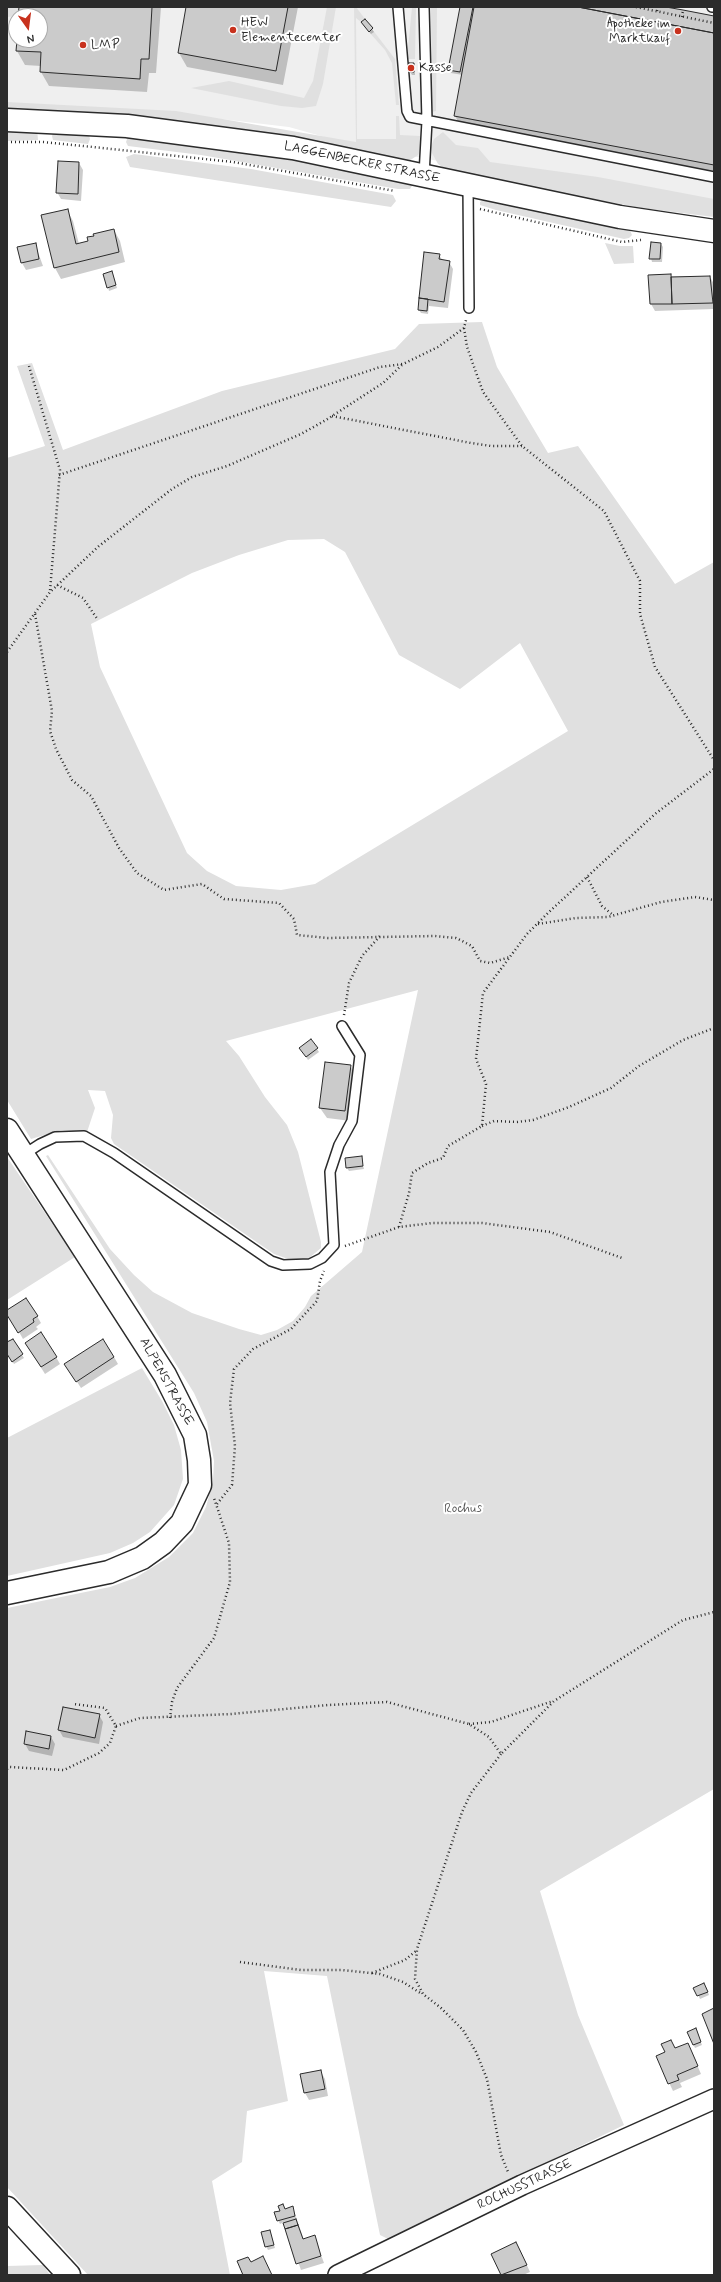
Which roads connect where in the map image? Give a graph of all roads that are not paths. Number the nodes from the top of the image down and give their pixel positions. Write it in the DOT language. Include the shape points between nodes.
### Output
graph roads {
  1 [pos="398,7"];
  2 [pos="424,7"];
  3 [pos="7,120"];
  4 [pos="427,121"];
  5 [pos="424,175"];
  6 [pos="714,177"];
  7 [pos="468,194"];
  8 [pos="714,231"];
  9 [pos="469,308"];
  10 [pos="342,1026"];
  11 [pos="7,1130"];
  12 [pos="23,1155"];
  13 [pos="7,1593"];
  14 [pos="714,2099"];
  15 [pos="7,2208"];
  16 [pos="69,2275"];
  17 [pos="338,2275"];
  1 -- 4 [label="lane" via="407,111 410,117"];
  2 -- 4 [label="lane"];
  3 -- 5 [label="street, LAGGENBECKER STRASSE" via="127,126 244,141 293,148"];
  4 -- 5 [label="lane"];
  4 -- 6 [label="lane"];
  5 -- 7 [label="street, LAGGENBECKER STRASSE"];
  7 -- 8 [label="street, LAGGENBECKER STRASSE"];
  7 -- 9 [label="lane"];
  10 -- 12 [label="lane" via="360,1056 352,1120 339,1145 330,1172 334,1245 322,1258 310,1264 283,1265 271,1261 114,1153 84,1136 55,1137"];
  11 -- 12 [label="street, ALPENSTRASSE"];
  12 -- 13 [label="street, ALPENSTRASSE" via="165,1375 195,1435 200,1460 200,1485 182,1523 163,1543 142,1558 109,1572"];
  14 -- 17 [label="street, ROCHUSSTRASSE" via="522,2185"];
  15 -- 16 [label="street"];
}
